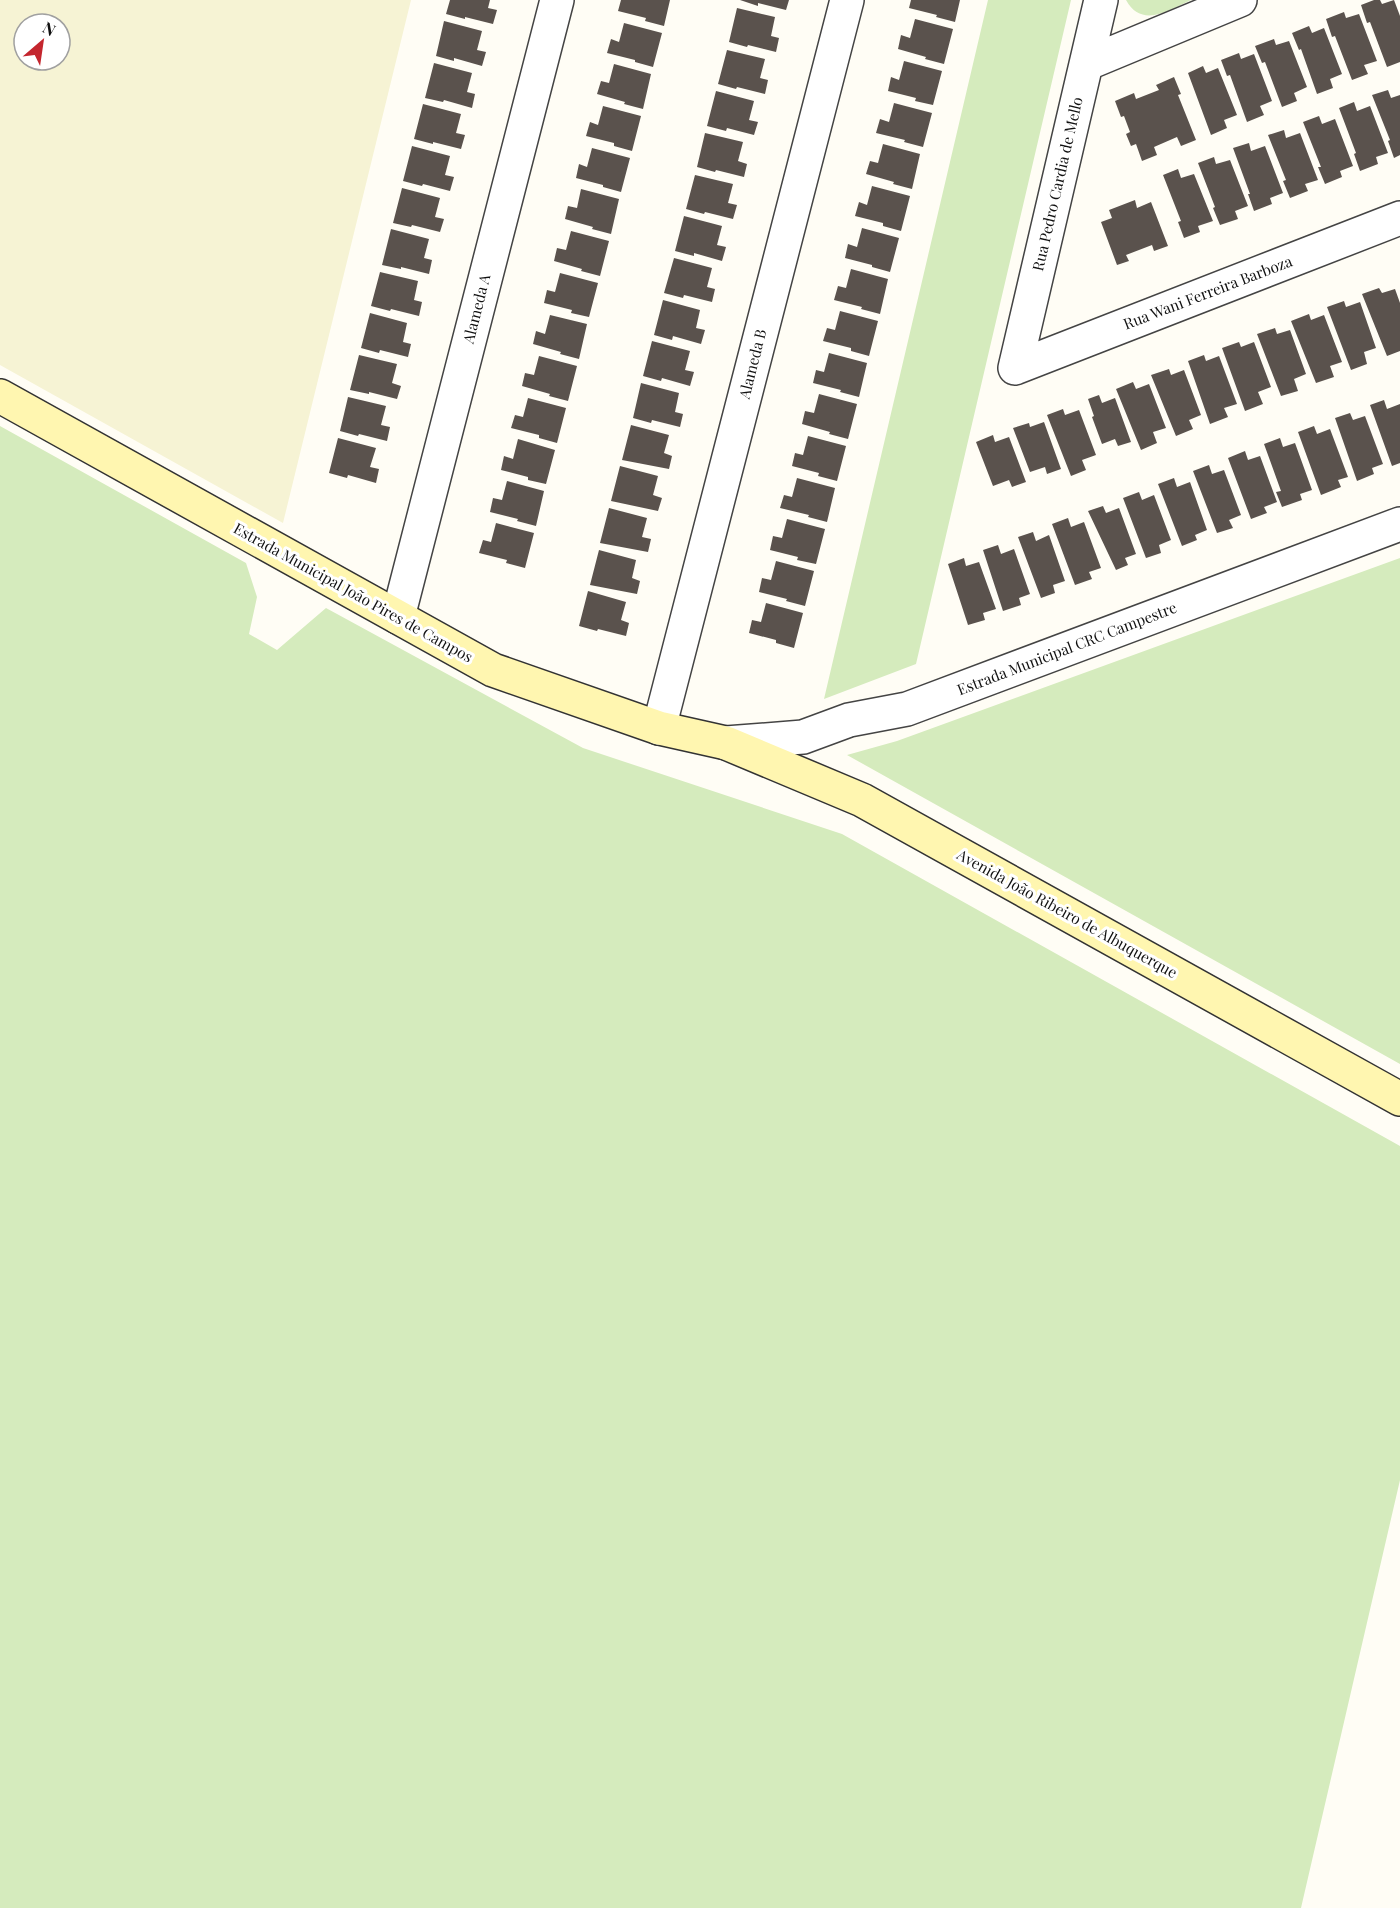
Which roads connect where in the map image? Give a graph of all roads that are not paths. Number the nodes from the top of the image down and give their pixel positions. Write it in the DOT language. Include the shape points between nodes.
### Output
graph roads {
  1 [pos="557,0"];
  2 [pos="847,0"];
  3 [pos="1101,0"];
  4 [pos="1240,0"];
  5 [pos="1086,64"];
  6 [pos="1400,218"];
  7 [pos="1015,368"];
  8 [pos="0,396"];
  9 [pos="1400,524"];
  10 [pos="398,617"];
  11 [pos="659,728"];
  12 [pos="726,743"];
  13 [pos="1400,1099"];
  1 -- 10 [label="street, Alameda A"];
  2 -- 11 [label="street, Alameda B"];
  3 -- 5 [label="street, Rua Pedro Cardia de Mello"];
  4 -- 5 [label="street"];
  5 -- 7 [label="street, Rua Pedro Cardia de Mello"];
  6 -- 7 [label="street, Rua Wani Ferreira Barboza"];
  8 -- 10 [label="street, Estrada Municipal João Pires de Campos"];
  9 -- 12 [label="street, Estrada Municipal CRC Campestre" via="907,709 849,720 803,737"];
  10 -- 11 [label="street, Estrada Municipal João Pires de Campos" via="492,670"];
  11 -- 12 [label="street, Estrada Municipal João Pires de Campos"];
  12 -- 13 [label="street, Avenida João Ribeiro de Albuquerque" via="862,800"];
}
